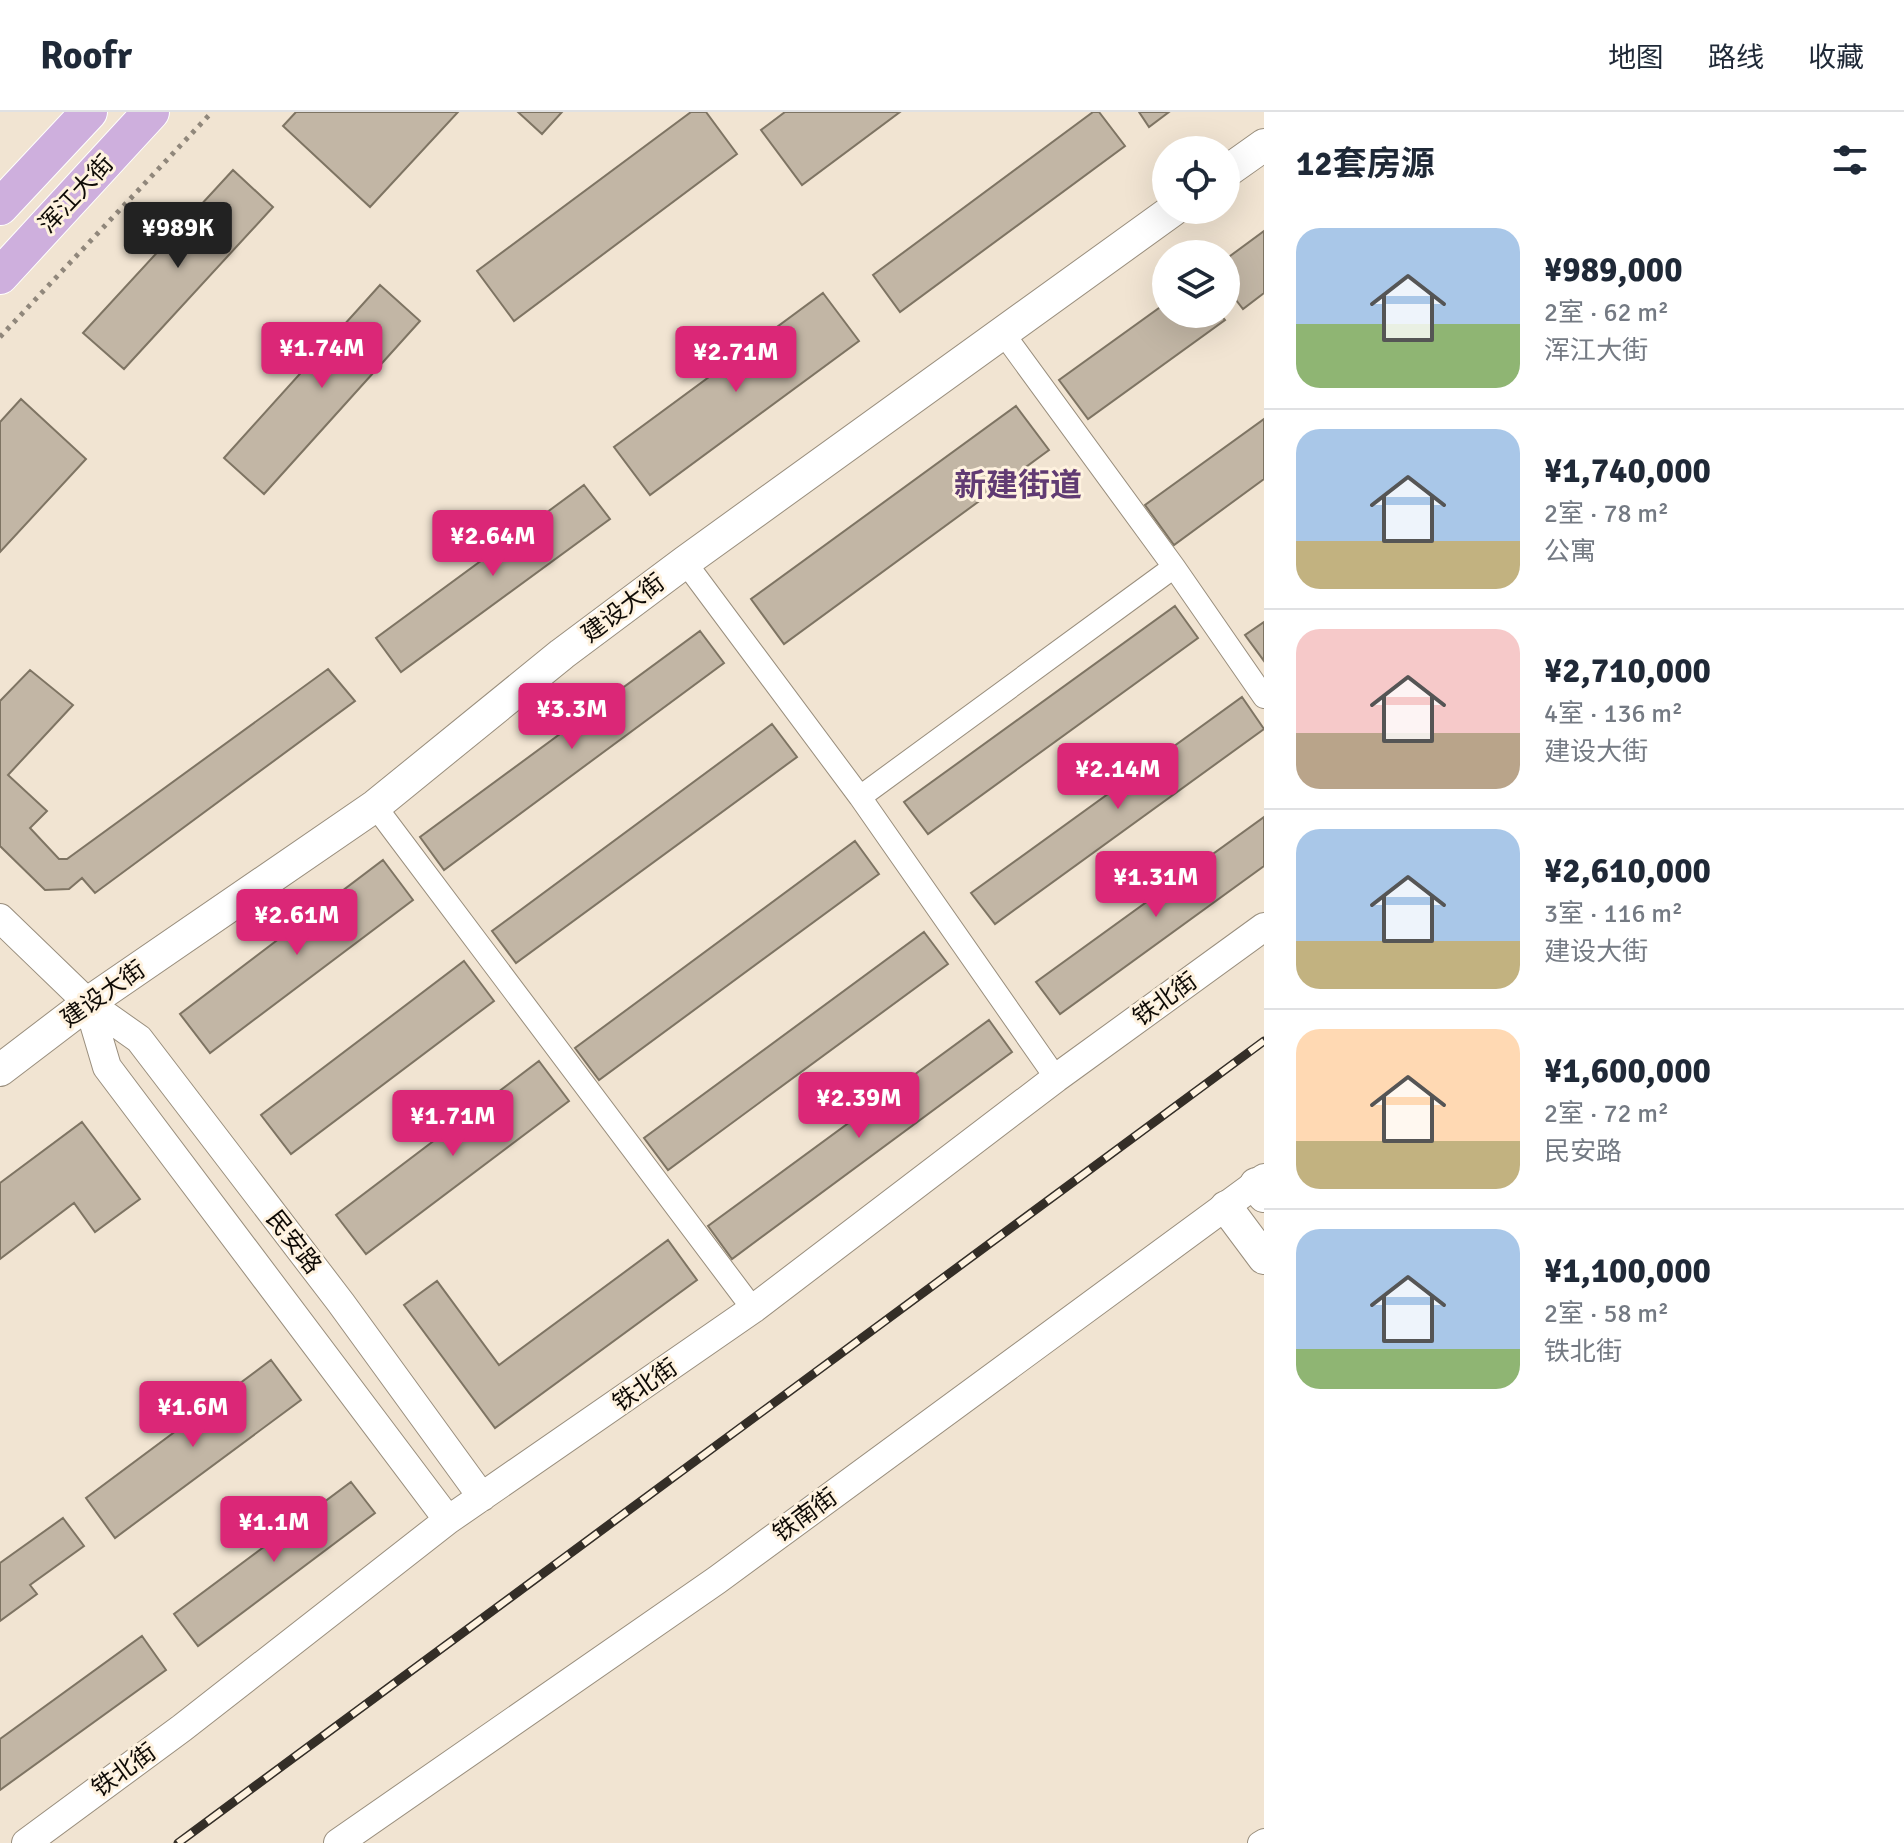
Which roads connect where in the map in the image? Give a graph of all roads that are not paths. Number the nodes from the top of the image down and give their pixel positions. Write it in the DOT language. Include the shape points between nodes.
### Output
graph roads {
  1 [pos="89,112"];
  2 [pos="151,112"];
  3 [pos="1264,145"];
  4 [pos="1240,162"];
  5 [pos="0,207"];
  6 [pos="1154,224"];
  7 [pos="0,276"];
  8 [pos="1003,333"];
  9 [pos="685,562"];
  10 [pos="1174,567"];
  11 [pos="1264,697"];
  12 [pos="860,797"];
  13 [pos="375,806"];
  14 [pos="0,918"];
  15 [pos="1264,927"];
  16 [pos="88,1003"];
  17 [pos="0,1070"];
  18 [pos="1056,1078"];
  19 [pos="1261,1186"];
  20 [pos="1226,1207"];
  21 [pos="1264,1258"];
  22 [pos="753,1309"];
  23 [pos="482,1497"];
  24 [pos="448,1520"];
  25 [pos="1264,1840"];
  26 [pos="26,1843"];
  27 [pos="338,1843"];
  28 [pos="1259,1843"];
  1 -- 5 [label="main road, 浑江大街"];
  2 -- 7 [label="main road, 浑江大街"];
  3 -- 4 [label="main road"];
  6 -- 8 [label="main road, 建设大街"];
  8 -- 9 [label="main road, 建设大街"];
  8 -- 10 [label="street"];
  9 -- 12 [label="street"];
  9 -- 13 [label="main road, 建设大街"];
  10 -- 11 [label="street"];
  10 -- 12 [label="street"];
  12 -- 18 [label="street"];
  13 -- 16 [label="main road, 建设大街"];
  13 -- 22 [label="street"];
  14 -- 16 [label="street, 民安路"];
  15 -- 18 [label="street, 铁北街"];
  16 -- 17 [label="main road, 建设大街"];
  16 -- 23 [label="street, 民安路" via="139,1039"];
  16 -- 24 [label="street, 民安路" via="107,1067"];
  18 -- 22 [label="street, 铁北街"];
  19 -- 20 [label="street, 铁南街"];
  20 -- 21 [label="main road"];
  20 -- 27 [label="street, 铁南街" via="717,1580"];
  22 -- 23 [label="street, 铁北街"];
  23 -- 24 [label="street, 铁北街"];
  24 -- 26 [label="street, 铁北街"];
  25 -- 28 [label="street"];
}
